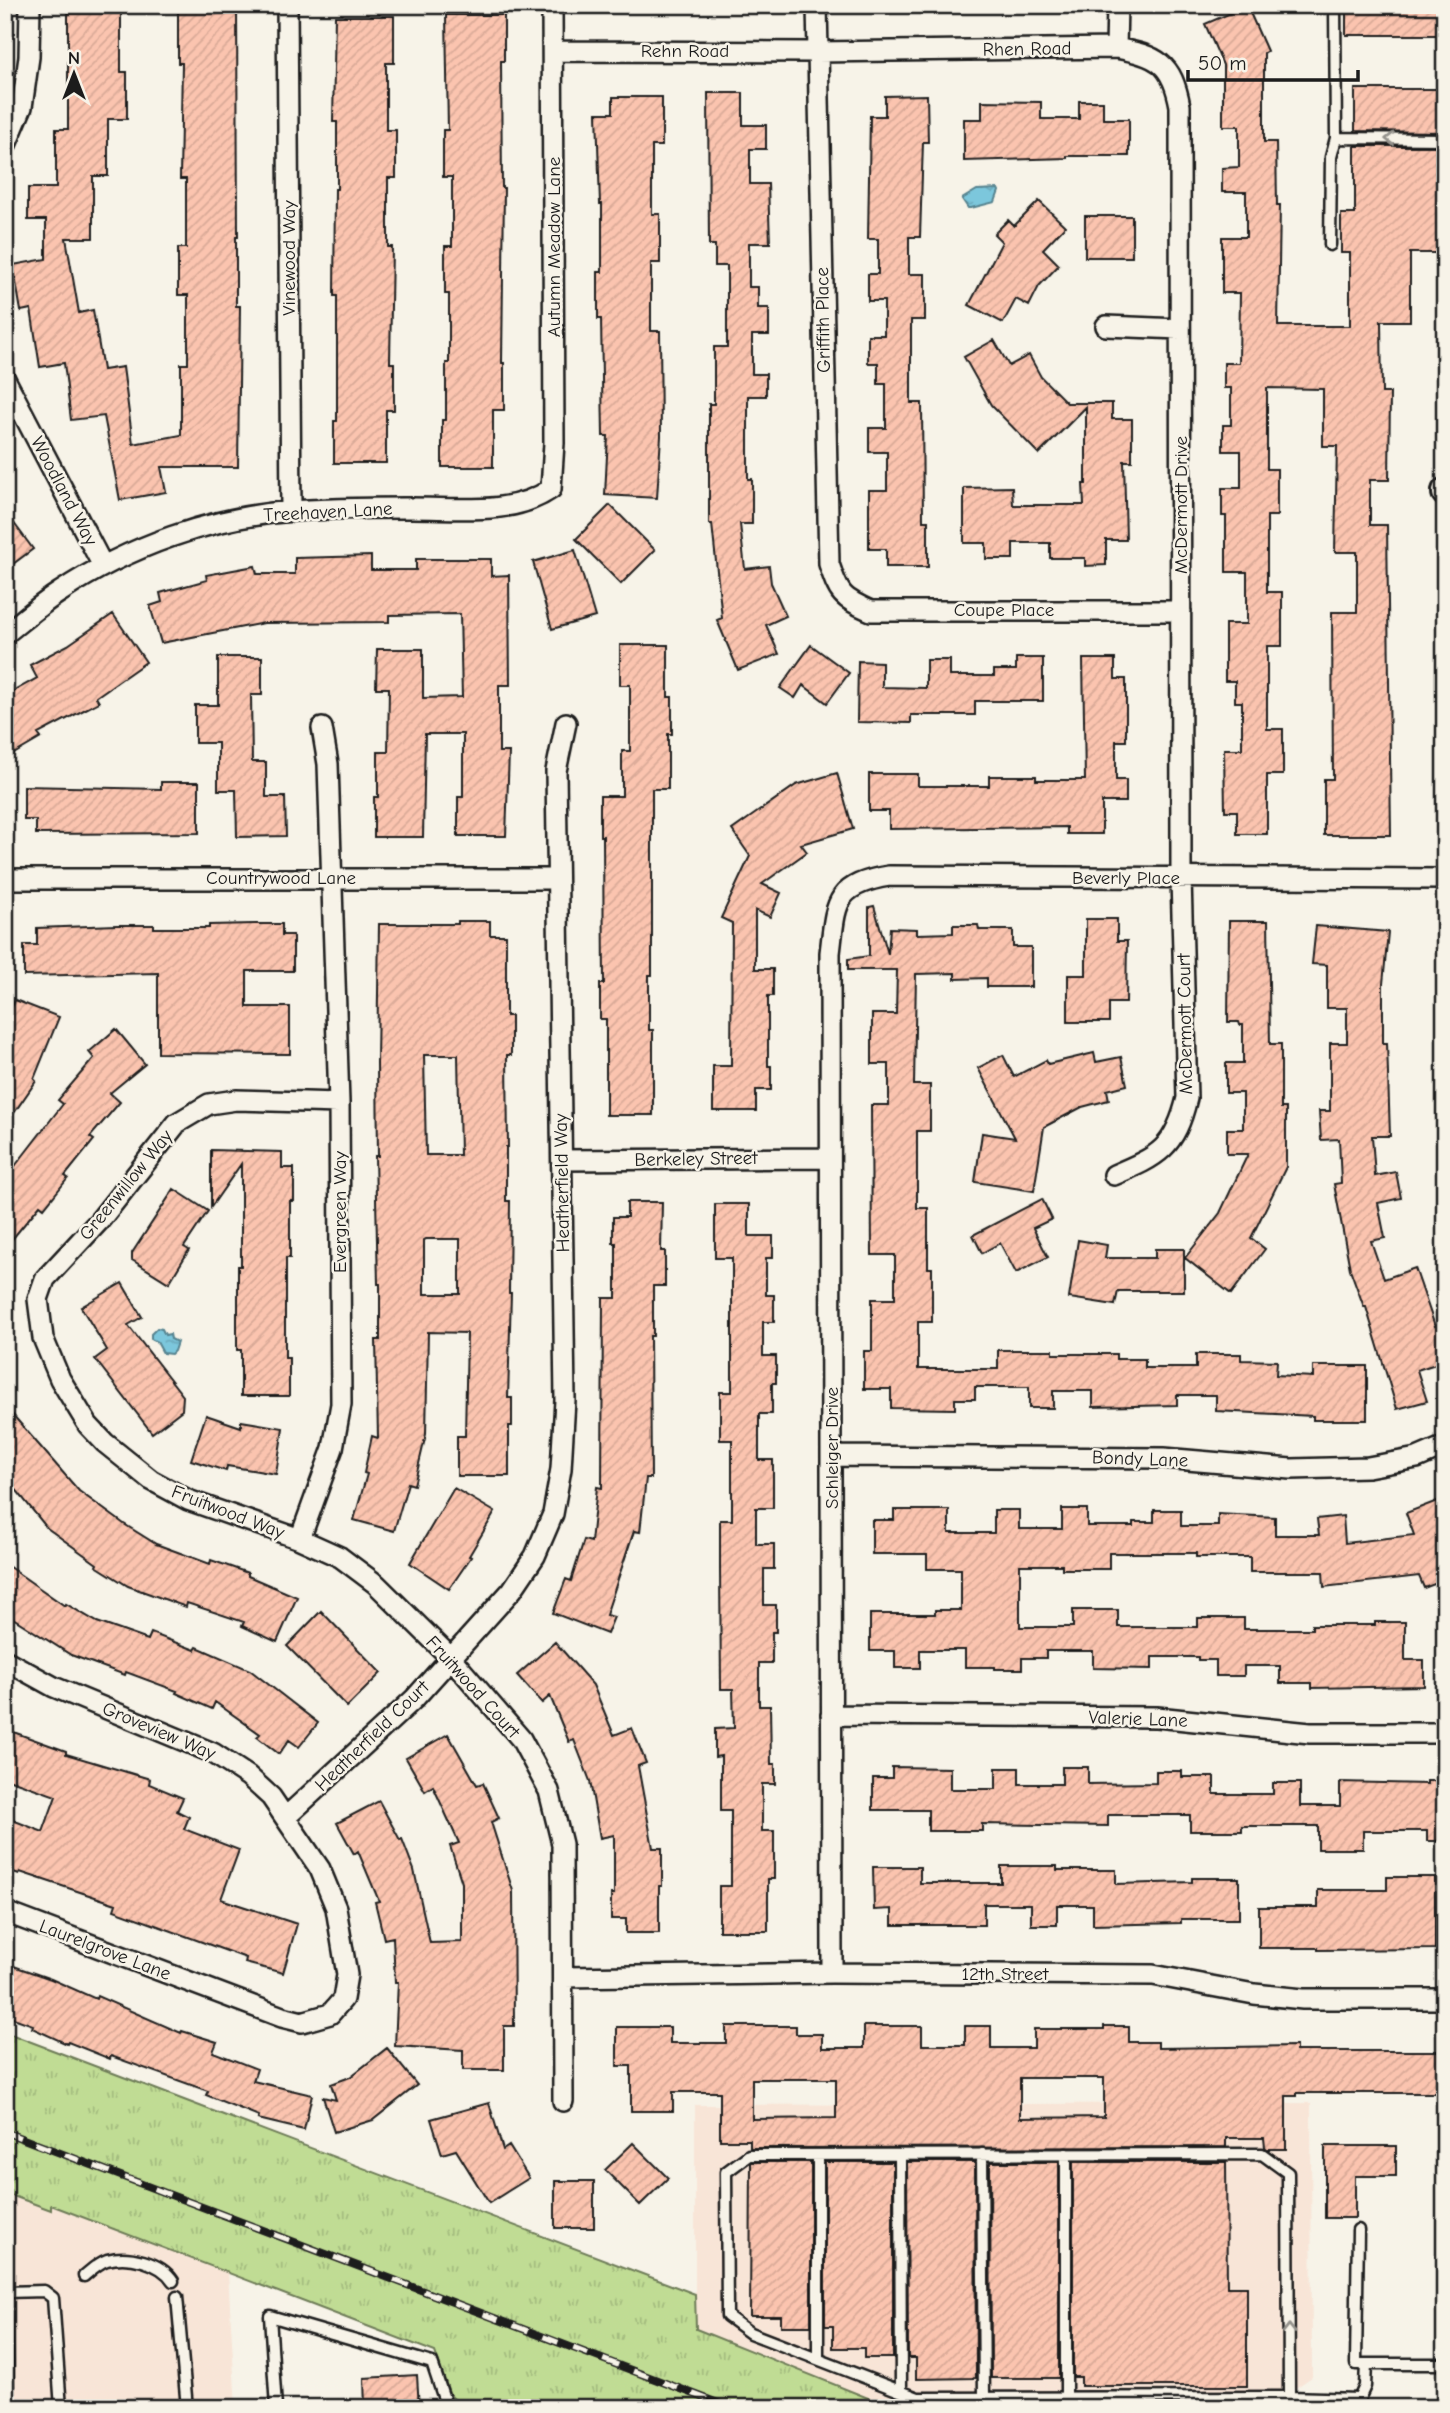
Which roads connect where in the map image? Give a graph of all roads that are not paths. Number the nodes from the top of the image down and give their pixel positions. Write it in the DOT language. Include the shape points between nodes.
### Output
graph roads {
  1 [pos="30,5"];
  2 [pos="287,5"];
  3 [pos="552,5"];
  4 [pos="817,5"];
  5 [pos="1117,5"];
  6 [pos="1335,5"];
  7 [pos="1116,48"];
  8 [pos="554,51"];
  9 [pos="817,52"];
  10 [pos="1180,132"];
  11 [pos="1336,138"];
  12 [pos="1445,139"];
  13 [pos="5,146"];
  14 [pos="1330,244"];
  15 [pos="1106,326"];
  16 [pos="1180,329"];
  17 [pos="5,379"];
  18 [pos="551,489"];
  19 [pos="291,511"];
  20 [pos="103,566"];
  21 [pos="836,587"];
  22 [pos="1181,611"];
  23 [pos="5,635"];
  24 [pos="566,723"];
  25 [pos="322,728"];
  26 [pos="332,878"];
  27 [pos="1181,878"];
  28 [pos="5,879"];
  29 [pos="556,879"];
  30 [pos="1445,879"];
  31 [pos="833,923"];
  32 [pos="339,1103"];
  33 [pos="830,1158"];
  34 [pos="562,1160"];
  35 [pos="1114,1175"];
  36 [pos="39,1316"];
  37 [pos="1445,1446"];
  38 [pos="832,1456"];
  39 [pos="300,1539"];
  40 [pos="484,1622"];
  41 [pos="451,1658"];
  42 [pos="5,1660"];
  43 [pos="831,1715"];
  44 [pos="1445,1733"];
  45 [pos="286,1817"];
  46 [pos="5,1912"];
  47 [pos="832,1973"];
  48 [pos="564,1977"];
  49 [pos="205,1988"];
  50 [pos="1445,1999"];
  51 [pos="564,2101"];
  52 [pos="982,2154"];
  53 [pos="1066,2154"];
  54 [pos="818,2155"];
  55 [pos="900,2155"];
  56 [pos="1358,2230"];
  57 [pos="84,2277"];
  58 [pos="173,2281"];
  59 [pos="5,2282"];
  60 [pos="5,2292"];
  61 [pos="177,2297"];
  62 [pos="818,2359"];
  63 [pos="1366,2364"];
  64 [pos="1445,2364"];
  65 [pos="901,2391"];
  66 [pos="1066,2397"];
  67 [pos="984,2398"];
  68 [pos="1289,2402"];
  69 [pos="1362,2404"];
  70 [pos="8,2408"];
  71 [pos="61,2408"];
  72 [pos="187,2408"];
  73 [pos="276,2408"];
  74 [pos="447,2408"];
  1 -- 13 [label="street" via="22,107"];
  2 -- 19 [label="street, Vinewood Way"];
  3 -- 8 [label="street, Autumn Meadow Lane"];
  4 -- 9 [label="street, Griffith Place"];
  5 -- 7 [label="street"];
  6 -- 11 [label="lane"];
  7 -- 9 [label="street, Rhen Road"];
  7 -- 10 [label="street, Rhen Road" via="1145,53 1163,64 1176,87"];
  8 -- 9 [label="street, Rehn Road"];
  8 -- 18 [label="street, Autumn Meadow Lane"];
  9 -- 21 [label="street, Griffith Place" via="829,564"];
  10 -- 16 [label="street, McDermott Drive"];
  12 -- 11 [label="lane, one-way"];
  11 -- 14 [label="lane" via="1331,157"];
  15 -- 16 [label="street"];
  16 -- 22 [label="street, McDermott Drive"];
  17 -- 20 [label="street, Woodland Way"];
  18 -- 19 [label="street, Treehaven Lane" via="536,499 500,507"];
  19 -- 20 [label="street, Treehaven Lane" via="223,522"];
  20 -- 23 [label="street, Treehaven Lane"];
  21 -- 22 [label="street, Coupe Place" via="848,601 871,611"];
  22 -- 27 [label="street, McDermott Drive"];
  24 -- 29 [label="street, Heatherfield Way" via="556,771"];
  25 -- 26 [label="street, Evergreen Way" via="328,764"];
  26 -- 28 [label="street, Countrywood Lane"];
  26 -- 29 [label="street, Countrywood Lane"];
  26 -- 32 [label="street, Evergreen Way"];
  27 -- 30 [label="street, Beverly Place"];
  27 -- 31 [label="street, Beverly Place" via="888,876 847,890 835,905"];
  27 -- 35 [label="street, McDermott Court" via="1187,1098 1182,1121 1171,1141 1153,1158"];
  29 -- 34 [label="street, Heatherfield Way"];
  31 -- 33 [label="street, Schleiger Drive"];
  32 -- 36 [label="street, Greenwillow Way" via="223,1102 209,1104 177,1123 100,1220 45,1279 38,1299"];
  32 -- 39 [label="street, Evergreen Way" via="341,1404 333,1448"];
  33 -- 34 [label="street, Berkeley Street"];
  33 -- 38 [label="street, Schleiger Drive"];
  34 -- 40 [label="street, Heatherfield Way" via="565,1400 561,1469 553,1514 535,1556"];
  36 -- 39 [label="street, Fruitwood Way" via="60,1380 105,1443 151,1480 188,1500"];
  37 -- 38 [label="street, Bondy Lane" via="1417,1458 1368,1467 1291,1469 1164,1458"];
  38 -- 43 [label="street, Schleiger Drive"];
  39 -- 41 [label="street, Fruitwood Court" via="340,1557 376,1584"];
  40 -- 41 [label="street, Heatherfield Court"];
  41 -- 45 [label="street, Heatherfield Court" via="377,1735"];
  41 -- 48 [label="street, Fruitwood Court" via="521,1739 548,1791 562,1844"];
  42 -- 45 [label="street, Groveview Way" via="54,1687 213,1753 248,1776"];
  43 -- 44 [label="street, Valerie Lane" via="1157,1717 1310,1733"];
  43 -- 47 [label="street, Schleiger Drive"];
  45 -- 49 [label="street, Groveview Way" via="320,1869 336,1908 347,1975 343,1999 330,2014 302,2022"];
  46 -- 49 [label="street, Laurelgrove Lane"];
  47 -- 48 [label="street, 12th Street"];
  47 -- 50 [label="street, 12th Street" via="1153,1975 1303,1999"];
  48 -- 51 [label="street, Fruitwood Court"];
  52 -- 53 [label="lane"];
  52 -- 55 [label="lane"];
  52 -- 67 [label="lane"];
  53 -- 66 [label="lane"];
  68 -- 53 [label="lane, one-way" via="1288,2174 1262,2154"];
  54 -- 55 [label="lane"];
  54 -- 62 [label="lane"];
  54 -- 62 [label="lane" via="749,2155 726,2172 727,2316 750,2333"];
  55 -- 65 [label="lane"];
  56 -- 63 [label="lane" via="1356,2364"];
  57 -- 58 [label="lane" via="105,2261 118,2258 163,2269"];
  59 -- 60 [label="lane"];
  60 -- 70 [label="lane"];
  60 -- 71 [label="lane" via="44,2291 53,2298"];
  61 -- 72 [label="lane"];
  62 -- 65 [label="lane"];
  63 -- 64 [label="lane"];
  63 -- 69 [label="lane"];
  65 -- 67 [label="lane" via="918,2398"];
  66 -- 67 [label="lane"];
  66 -- 68 [label="lane"];
  68 -- 69 [label="lane"];
  73 -- 74 [label="lane" via="270,2316 432,2362"];
}
